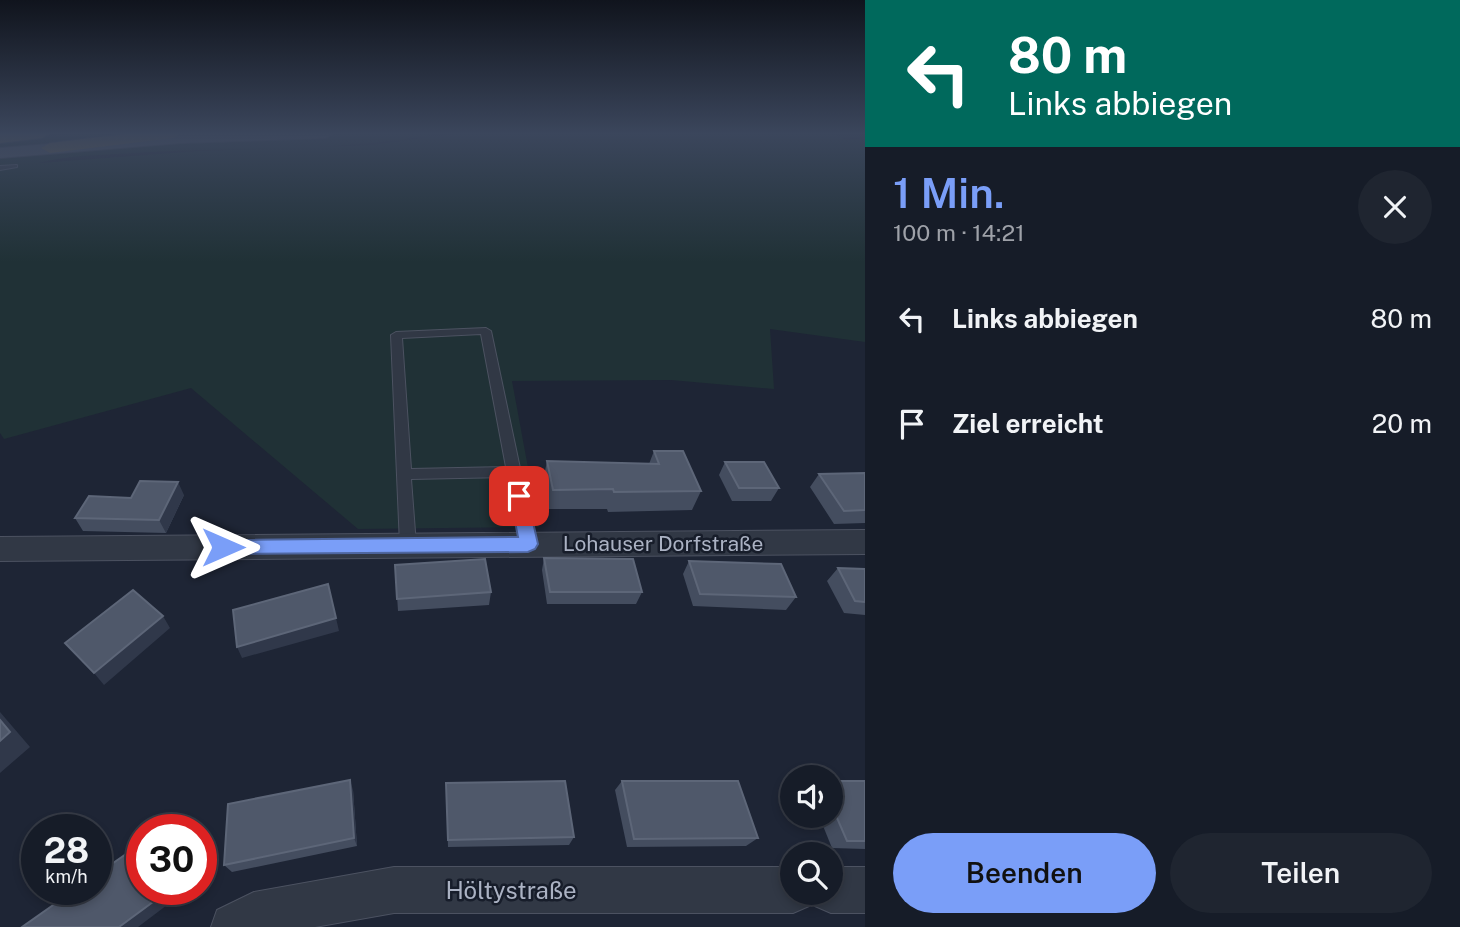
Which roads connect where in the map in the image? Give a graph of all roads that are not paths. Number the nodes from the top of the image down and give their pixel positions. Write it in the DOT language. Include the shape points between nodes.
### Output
graph roads {
  1 [pos="514,472"];
  2 [pos="404,474"];
  3 [pos="865,542"];
  4 [pos="528,544"];
  5 [pos="408,545"];
  6 [pos="0,549"];
  7 [pos="780,890"];
  8 [pos="843,890"];
  9 [pos="865,890"];
  10 [pos="234,927"];
  1 -- 2 [label="lane"];
  1 -- 2 [label="lane" via="486,331 396,335"];
  1 -- 4 [label="lane"];
  2 -- 5 [label="lane"];
  3 -- 4 [label="street, Lohauser Dorfstraße"];
  4 -- 5 [label="street, Lohauser Dorfstraße"];
  5 -- 6 [label="street, Lohauser Dorfstraße"];
  7 -- 10 [label="street, Höltystraße" via="394,890 254,915"];
  8 -- 9 [label="street"];
}
